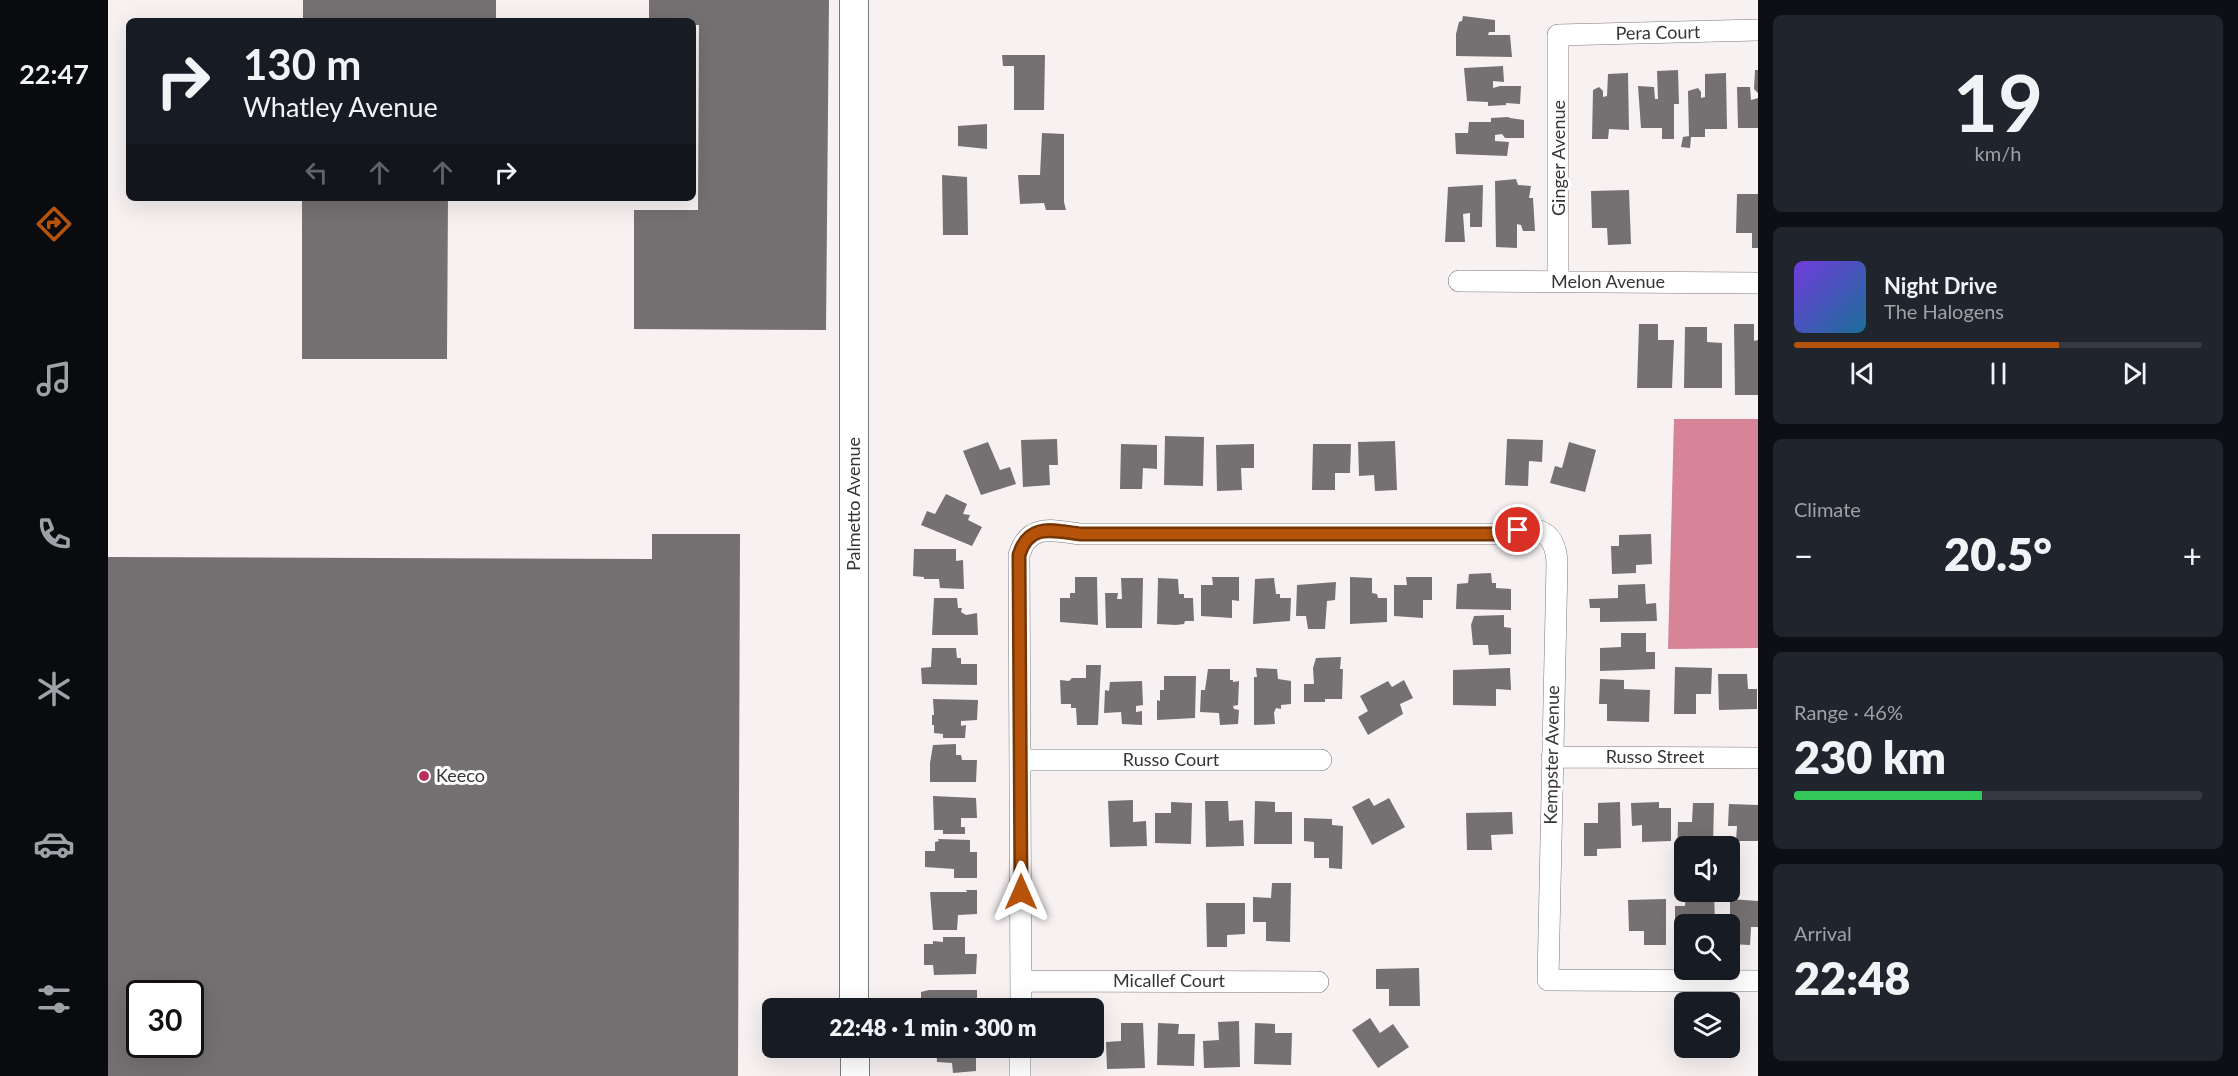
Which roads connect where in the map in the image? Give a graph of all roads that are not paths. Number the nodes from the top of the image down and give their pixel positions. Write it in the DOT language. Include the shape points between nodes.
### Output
graph roads {
  1 [pos="854,0"];
  2 [pos="1758,30"];
  3 [pos="1558,35"];
  4 [pos="1459,281"];
  5 [pos="1558,281"];
  6 [pos="1758,283"];
  7 [pos="1551,757"];
  8 [pos="1758,758"];
  9 [pos="1021,760"];
  10 [pos="1321,760"];
  11 [pos="1021,981"];
  12 [pos="1758,981"];
  13 [pos="1318,982"];
  14 [pos="854,998"];
  15 [pos="1021,998"];
  16 [pos="855,1058"];
  17 [pos="1020,1058"];
  18 [pos="855,1076"];
  19 [pos="1020,1076"];
  1 -- 14 [label="street, Palmetto Avenue"];
  2 -- 3 [label="street, Pera Court"];
  3 -- 5 [label="street, Ginger Avenue"];
  4 -- 5 [label="street, Melon Avenue"];
  5 -- 6 [label="street, Melon Avenue"];
  7 -- 8 [label="street, Russo Street"];
  7 -- 9 [label="street, Kempster Avenue" via="1557,551 1545,533 1535,529 1502,534 1081,534 1043,530 1031,534 1019,555"];
  7 -- 12 [label="street, Kempster Avenue" via="1548,980"];
  9 -- 10 [label="street, Russo Court"];
  9 -- 11 [label="street"];
  11 -- 13 [label="street, Micallef Court"];
  11 -- 15 [label="street"];
  16 -- 18 [label="street"];
  17 -- 19 [label="street"];
}
